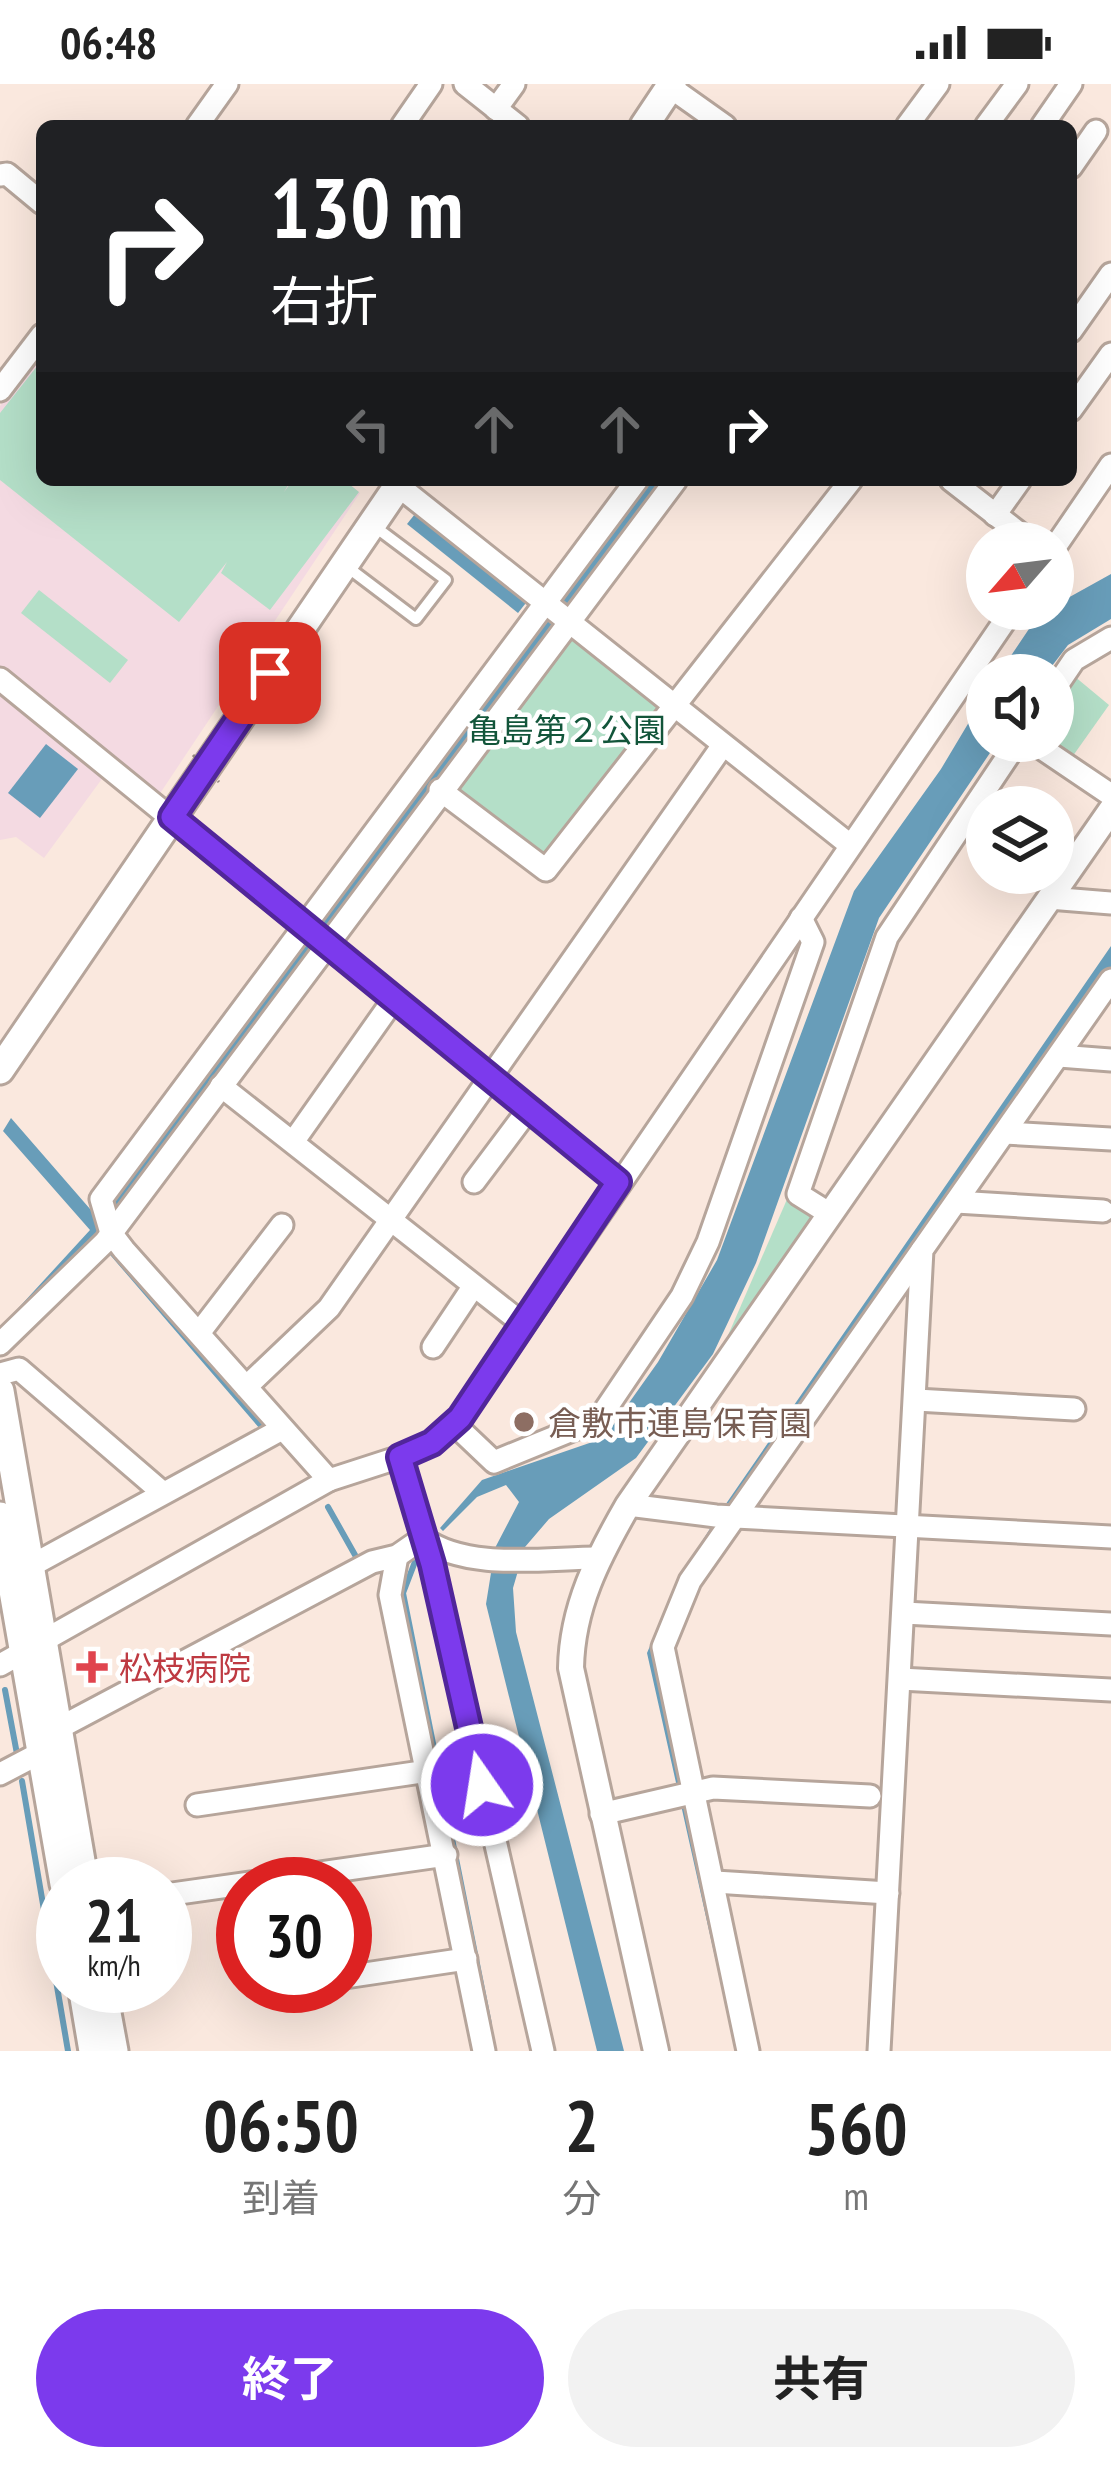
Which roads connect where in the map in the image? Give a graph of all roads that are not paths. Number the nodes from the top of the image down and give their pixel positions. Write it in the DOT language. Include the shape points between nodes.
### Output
graph roads {
  1 [pos="227,84"];
  2 [pos="431,84"];
  3 [pos="465,84"];
  4 [pos="514,84"];
  5 [pos="938,84"];
  6 [pos="1017,84"];
  7 [pos="1071,84"];
  8 [pos="671,86"];
  9 [pos="496,109"];
  10 [pos="200,120"];
  11 [pos="406,120"];
  12 [pos="510,120"];
  13 [pos="648,120"];
  14 [pos="717,120"];
  15 [pos="911,120"];
  16 [pos="990,120"];
  17 [pos="1046,120"];
  18 [pos="1096,130"];
  19 [pos="1077,158"];
  20 [pos="0,175"];
  21 [pos="36,197"];
  22 [pos="1111,274"];
  23 [pos="1077,322"];
  24 [pos="36,343"];
  25 [pos="1111,354"];
  26 [pos="0,390"];
  27 [pos="1077,402"];
  28 [pos="1111,465"];
  29 [pos="395,486"];
  30 [pos="402,486"];
  31 [pos="633,486"];
  32 [pos="670,486"];
  33 [pos="846,486"];
  34 [pos="959,486"];
  35 [pos="1016,486"];
  36 [pos="995,514"];
  37 [pos="1005,522"];
  38 [pos="1072,522"];
  39 [pos="372,524"];
  40 [pos="344,565"];
  41 [pos="554,612"];
  42 [pos="998,630"];
  43 [pos="1111,638"];
  44 [pos="1074,661"];
  45 [pos="0,679"];
  46 [pos="672,705"];
  47 [pos="723,746"];
  48 [pos="1004,762"];
  49 [pos="1062,762"];
  50 [pos="440,790"];
  51 [pos="1111,795"];
  52 [pos="1111,810"];
  53 [pos="172,817"];
  54 [pos="850,845"];
  55 [pos="1048,898"];
  56 [pos="1111,903"];
  57 [pos="801,918"];
  58 [pos="315,937"];
  59 [pos="1111,980"];
  60 [pos="394,999"];
  61 [pos="1059,1056"];
  62 [pos="1111,1060"];
  63 [pos="1,1068"];
  64 [pos="494,1079"];
  65 [pos="220,1085"];
  66 [pos="528,1110"];
  67 [pos="1005,1133"];
  68 [pos="1111,1139"];
  69 [pos="293,1142"];
  70 [pos="475,1182"];
  71 [pos="618,1182"];
  72 [pos="956,1202"];
  73 [pos="1103,1211"];
  74 [pos="830,1214"];
  75 [pos="108,1222"];
  76 [pos="392,1222"];
  77 [pos="282,1225"];
  78 [pos="922,1250"];
  79 [pos="473,1287"];
  80 [pos="523,1324"];
  81 [pos="199,1333"];
  82 [pos="0,1344"];
  83 [pos="433,1347"];
  84 [pos="0,1374"];
  85 [pos="246,1387"];
  86 [pos="0,1391"];
  87 [pos="916,1400"];
  88 [pos="1074,1408"];
  89 [pos="454,1424"];
  90 [pos="282,1429"];
  91 [pos="400,1457"];
  92 [pos="329,1480"];
  93 [pos="164,1492"];
  94 [pos="628,1504"];
  95 [pos="0,1516"];
  96 [pos="727,1516"];
  97 [pos="909,1525"];
  98 [pos="1111,1537"];
  99 [pos="423,1538"];
  100 [pos="397,1556"];
  101 [pos="598,1558"];
  102 [pos="12,1580"];
  103 [pos="904,1613"];
  104 [pos="1111,1624"];
  105 [pos="14,1657"];
  106 [pos="900,1679"];
  107 [pos="1111,1690"];
  108 [pos="59,1728"];
  109 [pos="42,1752"];
  110 [pos="428,1771"];
  111 [pos="0,1774"];
  112 [pos="688,1795"];
  113 [pos="870,1796"];
  114 [pos="196,1805"];
  115 [pos="602,1814"];
  116 [pos="446,1855"];
  117 [pos="60,1857"];
  118 [pos="80,1857"];
  119 [pos="715,1882"];
  120 [pos="192,1890"];
  121 [pos="889,1893"];
  122 [pos="466,1959"];
  123 [pos="372,1973"];
  124 [pos="87,2013"];
  125 [pos="107,2013"];
  126 [pos="93,2051"];
  127 [pos="113,2051"];
  128 [pos="484,2051"];
  129 [pos="543,2051"];
  130 [pos="656,2051"];
  131 [pos="748,2051"];
  132 [pos="879,2051"];
  1 -- 10 [label="street"];
  2 -- 11 [label="street"];
  3 -- 9 [label="street"];
  4 -- 9 [label="street"];
  5 -- 15 [label="street"];
  6 -- 16 [label="street"];
  7 -- 17 [label="street"];
  8 -- 13 [label="main road"];
  8 -- 14 [label="street"];
  9 -- 12 [label="street"];
  18 -- 19 [label="street"];
  20 -- 21 [label="street"];
  22 -- 23 [label="street"];
  24 -- 26 [label="street"];
  25 -- 27 [label="street"];
  28 -- 38 [label="street"];
  29 -- 39 [label="main road"];
  30 -- 41 [label="street"];
  31 -- 41 [label="street"];
  32 -- 41 [label="street"];
  33 -- 46 [label="street"];
  34 -- 36 [label="street"];
  35 -- 36 [label="street"];
  36 -- 37 [label="street"];
  39 -- 40 [label="main road"];
  39 -- 40 [label="lane" via="446,580 416,619"];
  40 -- 53 [label="main road"];
  41 -- 46 [label="street"];
  41 -- 50 [label="street"];
  41 -- 58 [label="street"];
  42 -- 54 [label="street"];
  43 -- 44 [label="street"];
  45 -- 53 [label="street"];
  46 -- 47 [label="street"];
  46 -- 50 [label="street" via="546,870"];
  47 -- 54 [label="street"];
  47 -- 64 [label="street"];
  48 -- 74 [label="street" via="887,937 798,1194"];
  49 -- 51 [label="street"];
  50 -- 58 [label="street"];
  52 -- 55 [label="street"];
  53 -- 58 [label="street"];
  53 -- 63 [label="main road"];
  54 -- 57 [label="street"];
  55 -- 56 [label="street"];
  55 -- 74 [label="street"];
  57 -- 71 [label="street"];
  57 -- 89 [label="street" via="813,942 708,1242 598,1419 494,1462"];
  58 -- 60 [label="street"];
  58 -- 65 [label="street"];
  58 -- 75 [label="street" via="101,1199"];
  59 -- 61 [label="street"];
  60 -- 64 [label="street"];
  60 -- 69 [label="street"];
  61 -- 62 [label="street"];
  61 -- 67 [label="street"];
  64 -- 66 [label="street"];
  64 -- 76 [label="street"];
  65 -- 69 [label="street"];
  65 -- 75 [label="street"];
  66 -- 70 [label="street"];
  66 -- 71 [label="street"];
  67 -- 68 [label="street"];
  67 -- 72 [label="street"];
  69 -- 76 [label="street"];
  71 -- 80 [label="street"];
  72 -- 73 [label="street"];
  72 -- 78 [label="street"];
  74 -- 94 [label="street"];
  75 -- 81 [label="street"];
  75 -- 82 [label="street"];
  76 -- 79 [label="street"];
  76 -- 85 [label="street" via="328,1308"];
  77 -- 81 [label="street"];
  78 -- 87 [label="street"];
  78 -- 96 [label="street"];
  79 -- 80 [label="street"];
  79 -- 83 [label="street"];
  80 -- 89 [label="street"];
  81 -- 85 [label="street"];
  84 -- 93 [label="street" via="19,1369"];
  85 -- 90 [label="street"];
  86 -- 102 [label="main road"];
  87 -- 88 [label="street"];
  87 -- 97 [label="street"];
  89 -- 91 [label="street"];
  90 -- 92 [label="street"];
  90 -- 93 [label="street"];
  91 -- 92 [label="street"];
  91 -- 99 [label="street"];
  92 -- 105 [label="street"];
  93 -- 102 [label="street"];
  94 -- 96 [label="street"];
  94 -- 101 [label="street"];
  95 -- 102 [label="main road"];
  96 -- 97 [label="street"];
  96 -- 112 [label="street" via="663,1647"];
  97 -- 98 [label="street"];
  97 -- 103 [label="street"];
  99 -- 100 [label="street"];
  99 -- 101 [label="street" via="440,1551 477,1556"];
  99 -- 129 [label="street"];
  100 -- 108 [label="street"];
  100 -- 110 [label="street" via="390,1595"];
  101 -- 115 [label="street" via="572,1630 571,1668"];
  102 -- 105 [label="main road"];
  103 -- 104 [label="street"];
  103 -- 106 [label="street"];
  105 -- 108 [label="main road"];
  105 -- 109 [label="main road"];
  106 -- 107 [label="street"];
  106 -- 121 [label="street"];
  108 -- 118 [label="main road"];
  109 -- 111 [label="street"];
  109 -- 117 [label="main road"];
  110 -- 114 [label="street"];
  110 -- 116 [label="street"];
  112 -- 113 [label="street" via="713,1788"];
  112 -- 115 [label="street"];
  112 -- 119 [label="street"];
  115 -- 130 [label="street"];
  116 -- 120 [label="street"];
  116 -- 122 [label="street"];
  119 -- 121 [label="street"];
  119 -- 131 [label="street"];
  121 -- 132 [label="street"];
  122 -- 123 [label="street"];
  122 -- 128 [label="street"];
  124 -- 126 [label="main road"];
  125 -- 127 [label="main road"];
}
